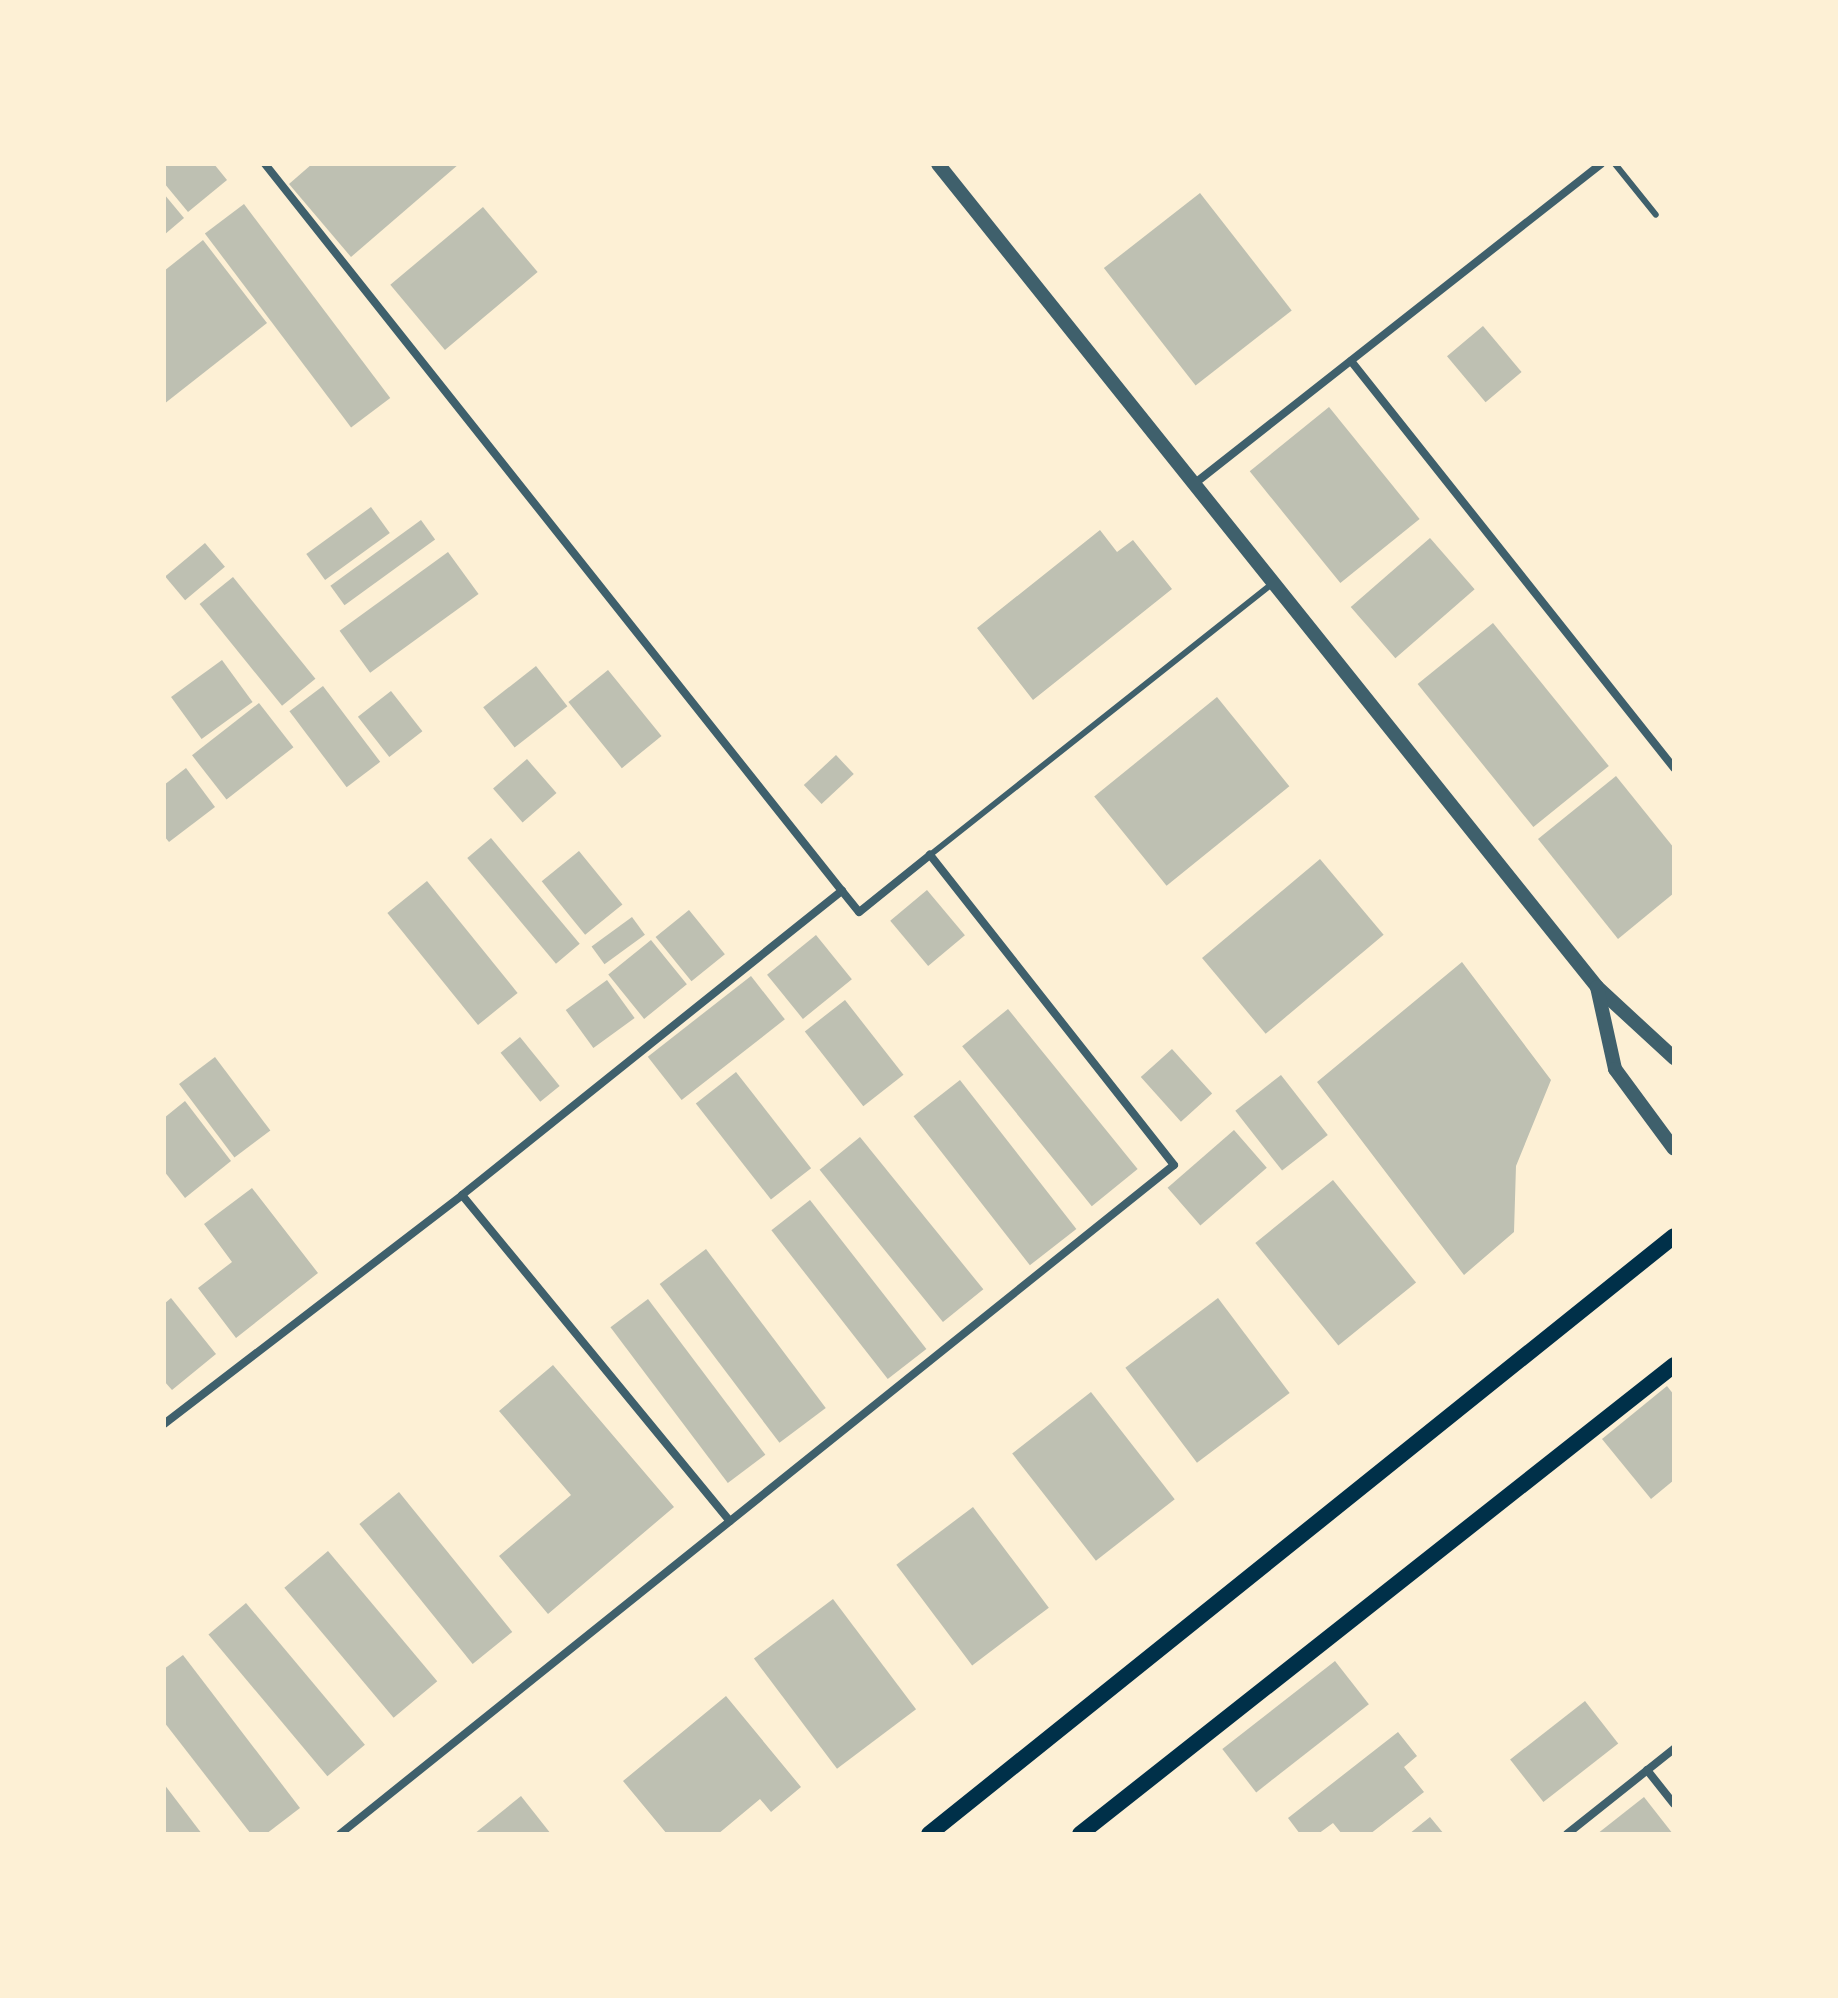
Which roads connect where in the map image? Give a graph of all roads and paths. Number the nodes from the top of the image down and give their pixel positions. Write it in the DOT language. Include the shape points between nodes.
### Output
graph roads {
  1 [pos="265,164"];
  2 [pos="938,164"];
  3 [pos="1601,164"];
  4 [pos="1615,164"];
  5 [pos="1656,215"];
  6 [pos="1351,361"];
  7 [pos="1194,484"];
  8 [pos="1272,584"];
  9 [pos="1674,768"];
  10 [pos="930,855"];
  11 [pos="842,891"];
  12 [pos="1597,987"];
  13 [pos="1674,1058"];
  14 [pos="1674,1149"];
  15 [pos="462,1195"];
  16 [pos="1674,1236"];
  17 [pos="1674,1365"];
  18 [pos="164,1424"];
  19 [pos="730,1521"];
  20 [pos="1674,1749"];
  21 [pos="1647,1770"];
  22 [pos="1674,1804"];
  23 [pos="340,1834"];
  24 [pos="929,1834"];
  25 [pos="1080,1834"];
  26 [pos="1567,1834"];
  1 -- 11 [label="street"];
  2 -- 7 [label="street"];
  3 -- 6 [label="street"];
  4 -- 5 [label="lane"];
  6 -- 7 [label="street"];
  6 -- 9 [label="street"];
  7 -- 8 [label="street"];
  8 -- 10 [label="lane"];
  8 -- 12 [label="street"];
  10 -- 11 [label="street" via="859,912"];
  10 -- 19 [label="street" via="1174,1165"];
  11 -- 15 [label="street"];
  12 -- 13 [label="street"];
  12 -- 14 [label="street" via="1615,1069"];
  15 -- 18 [label="street"];
  15 -- 19 [label="street"];
  16 -- 24 [label="main road"];
  17 -- 25 [label="main road"];
  19 -- 23 [label="street"];
  20 -- 21 [label="street"];
  21 -- 22 [label="street"];
  21 -- 26 [label="street"];
}
